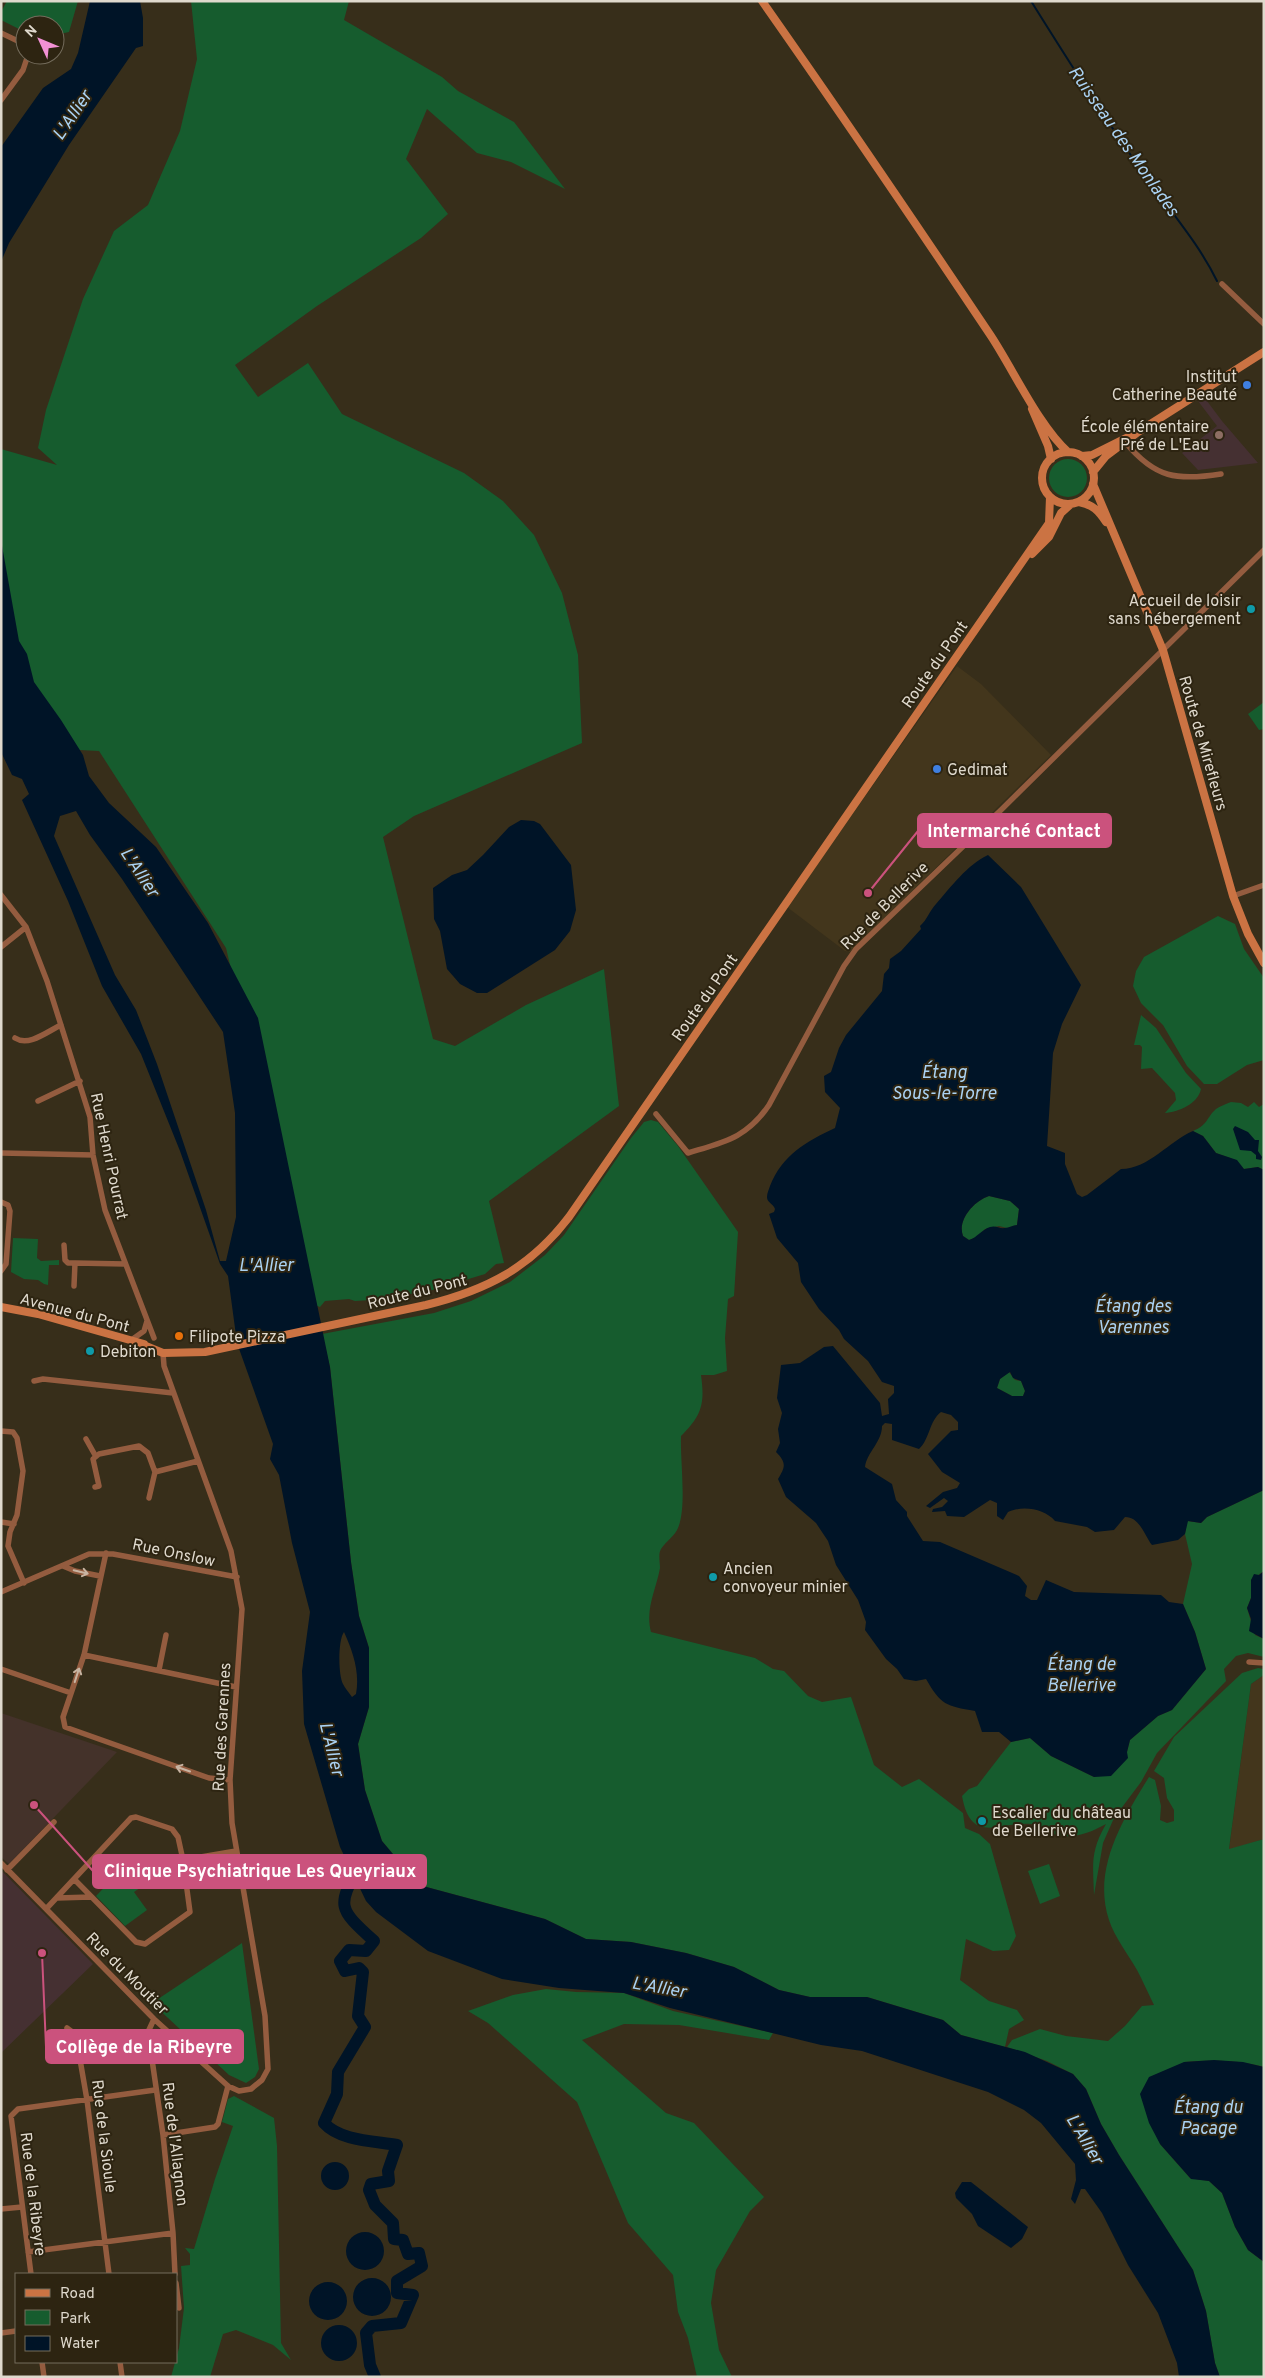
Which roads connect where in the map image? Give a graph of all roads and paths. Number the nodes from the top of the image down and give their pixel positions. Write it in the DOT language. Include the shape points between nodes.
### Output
graph roads {
  1 [pos="762,1"];
  2 [pos="1,33"];
  3 [pos="15,40"];
  4 [pos="25,65"];
  5 [pos="1,100"];
  6 [pos="1222,284"];
  7 [pos="1263,323"];
  8 [pos="1264,352"];
  9 [pos="1017,377"];
  10 [pos="1138,432"];
  11 [pos="1126,443"];
  12 [pos="1068,452"];
  13 [pos="1082,456"];
  14 [pos="1051,459"];
  15 [pos="1093,472"];
  16 [pos="1221,474"];
  17 [pos="1093,484"];
  18 [pos="1050,497"];
  19 [pos="1075,503"];
  20 [pos="1113,532"];
  21 [pos="1264,550"];
  22 [pos="1015,571"];
  23 [pos="1163,650"];
  24 [pos="1264,885"];
  25 [pos="1,895"];
  26 [pos="1233,896"];
  27 [pos="26,928"];
  28 [pos="1,947"];
  29 [pos="1264,963"];
  30 [pos="61,1024"];
  31 [pos="15,1038"];
  32 [pos="80,1081"];
  33 [pos="38,1101"];
  34 [pos="656,1114"];
  35 [pos="1,1153"];
  36 [pos="93,1155"];
  37 [pos="1,1202"];
  38 [pos="64,1245"];
  39 [pos="75,1263"];
  40 [pos="125,1264"];
  41 [pos="1,1271"];
  42 [pos="74,1286"];
  43 [pos="1,1307"];
  44 [pos="147,1321"];
  45 [pos="154,1338"];
  46 [pos="129,1341"];
  47 [pos="141,1344"];
  48 [pos="205,1352"];
  49 [pos="163,1353"];
  50 [pos="34,1381"];
  51 [pos="173,1393"];
  52 [pos="1,1431"];
  53 [pos="86,1439"];
  54 [pos="95,1455"];
  55 [pos="198,1461"];
  56 [pos="155,1472"];
  57 [pos="95,1487"];
  58 [pos="149,1498"];
  59 [pos="1,1522"];
  60 [pos="14,1524"];
  61 [pos="106,1553"];
  62 [pos="63,1566"];
  63 [pos="100,1576"];
  64 [pos="237,1577"];
  65 [pos="24,1583"];
  66 [pos="1,1592"];
  67 [pos="166,1635"];
  68 [pos="84,1655"];
  69 [pos="1250,1662"];
  70 [pos="1264,1663"];
  71 [pos="1,1669"];
  72 [pos="158,1670"];
  73 [pos="236,1687"];
  74 [pos="71,1693"];
  75 [pos="230,1780"];
  76 [pos="54,1822"];
  77 [pos="236,1851"];
  78 [pos="183,1860"];
  79 [pos="1,1863"];
  80 [pos="7,1870"];
  81 [pos="74,1879"];
  82 [pos="91,1897"];
  83 [pos="57,1898"];
  84 [pos="46,1909"];
  85 [pos="154,2019"];
  86 [pos="67,2028"];
  87 [pos="148,2032"];
  88 [pos="77,2042"];
  89 [pos="228,2086"];
  90 [pos="155,2090"];
  91 [pos="234,2090"];
  92 [pos="87,2100"];
  93 [pos="163,2135"];
  94 [pos="22,2206"];
  95 [pos="1,2209"];
  96 [pos="173,2232"];
  97 [pos="104,2241"];
  98 [pos="28,2252"];
  99 [pos="31,2273"];
  100 [pos="108,2273"];
  101 [pos="175,2273"];
  102 [pos="178,2300"];
  103 [pos="179,2308"];
  104 [pos="15,2331"];
  105 [pos="1,2333"];
  106 [pos="42,2363"];
  107 [pos="120,2363"];
  108 [pos="44,2377"];
  109 [pos="122,2377"];
  1 -- 9 [label="main road" via="858,138"];
  2 -- 3 [label="street"];
  4 -- 5 [label="street"];
  6 -- 7 [label="street"];
  8 -- 10 [label="main road"];
  9 -- 12 [label="main road" via="1050,431"];
  9 -- 14 [label="main road"];
  10 -- 11 [label="main road"];
  10 -- 13 [label="main road" via="1092,455"];
  11 -- 15 [label="main road" via="1106,456"];
  11 -- 16 [label="street" via="1134,454 1162,474"];
  12 -- 13 [label="main road"];
  12 -- 14 [label="main road"];
  13 -- 15 [label="main road"];
  14 -- 18 [label="main road" via="1042,474"];
  15 -- 17 [label="main road"];
  17 -- 19 [label="main road" via="1086,497"];
  17 -- 20 [label="main road, Route de Mirefleurs"];
  18 -- 19 [label="main road" via="1056,502"];
  18 -- 22 [label="main road, Route du Pont" via="1049,523"];
  19 -- 20 [label="main road, Route de Mirefleurs" via="1091,504"];
  19 -- 22 [label="main road, Route du Pont" via="1061,513 1049,537"];
  20 -- 23 [label="main road, Route de Mirefleurs"];
  21 -- 23 [label="street"];
  22 -- 48 [label="main road, Route du Pont" via="556,1234 513,1271 457,1298"];
  23 -- 26 [label="main road, Route de Mirefleurs"];
  23 -- 34 [label="street, Rue de Bellerive" via="856,950 844,966 769,1105 754,1125 729,1140 688,1153"];
  24 -- 26 [label="street"];
  25 -- 27 [label="street, Rue Henri Pourrat"];
  26 -- 29 [label="main road, Route de Mirefleurs"];
  27 -- 28 [label="street"];
  27 -- 30 [label="street, Rue Henri Pourrat"];
  30 -- 31 [label="street" via="28,1042"];
  30 -- 32 [label="street, Rue Henri Pourrat"];
  32 -- 33 [label="street, Rue Henri Pourrat"];
  32 -- 36 [label="street, Rue Henri Pourrat" via="90,1117"];
  35 -- 36 [label="street"];
  36 -- 40 [label="street, Rue Henri Pourrat" via="105,1210"];
  37 -- 41 [label="street" via="8,1205 10,1211 6,1264"];
  38 -- 39 [label="street" via="65,1260"];
  39 -- 40 [label="street"];
  39 -- 42 [label="street"];
  40 -- 44 [label="street, Rue Henri Pourrat"];
  43 -- 46 [label="main road, Avenue du Pont" via="38,1314"];
  44 -- 45 [label="street, Rue Henri Pourrat"];
  44 -- 46 [label="street" via="144,1331"];
  46 -- 47 [label="main road, Avenue du Pont"];
  47 -- 48 [label="main road, Avenue du Pont"];
  47 -- 49 [label="main road, Avenue du Pont"];
  48 -- 49 [label="main road, Avenue du Pont"];
  49 -- 51 [label="street, Rue des Garennes"];
  50 -- 51 [label="street" via="43,1379"];
  51 -- 55 [label="street, Rue des Garennes"];
  52 -- 60 [label="street" via="13,1432 17,1438 22,1464 22,1487"];
  53 -- 54 [label="street"];
  54 -- 56 [label="street" via="139,1446 148,1453"];
  54 -- 57 [label="street" via="99,1486"];
  55 -- 56 [label="street"];
  55 -- 64 [label="street, Rue des Garennes" via="231,1551"];
  56 -- 58 [label="street"];
  59 -- 60 [label="street"];
  60 -- 65 [label="street" via="8,1546"];
  61 -- 62 [label="street, Rue Onslow" via="89,1554"];
  61 -- 63 [label="street"];
  61 -- 64 [label="street, Rue Onslow"];
  62 -- 63 [label="street, one-way"];
  62 -- 65 [label="street, Rue Onslow"];
  63 -- 68 [label="street"];
  64 -- 73 [label="street, Rue des Garennes" via="242,1609"];
  65 -- 66 [label="street, Rue Onslow"];
  67 -- 72 [label="street"];
  68 -- 72 [label="street"];
  74 -- 68 [label="street, one-way"];
  69 -- 70 [label="street"];
  71 -- 74 [label="street"];
  72 -- 73 [label="street"];
  73 -- 75 [label="street, Rue des Garennes"];
  75 -- 74 [label="street, one-way" via="209,1778 69,1730 63,1717"];
  75 -- 77 [label="street, Rue des Garennes"];
  76 -- 80 [label="street"];
  77 -- 78 [label="street"];
  77 -- 91 [label="street, Rue des Garennes" via="265,2016 268,2069 262,2080 251,2089"];
  78 -- 81 [label="street" via="178,1837 172,1829 136,1817 131,1818"];
  78 -- 82 [label="street" via="190,1912 145,1944 136,1942"];
  79 -- 80 [label="street, Rue du Moutier"];
  80 -- 84 [label="street, Rue du Moutier"];
  81 -- 82 [label="street"];
  81 -- 83 [label="street"];
  82 -- 83 [label="street"];
  83 -- 84 [label="street"];
  84 -- 85 [label="street, Rue du Moutier"];
  85 -- 87 [label="street"];
  85 -- 89 [label="street, Rue du Moutier"];
  86 -- 88 [label="street" via="75,2034"];
  87 -- 88 [label="street"];
  87 -- 90 [label="street, Rue de l'Allagnon"];
  88 -- 92 [label="street, Rue de la Sioule"];
  89 -- 91 [label="street, Rue du Moutier"];
  89 -- 93 [label="street" via="215,2127"];
  90 -- 92 [label="street, Rue de la Ribeyre"];
  90 -- 93 [label="street, Rue de l'Allagnon"];
  92 -- 94 [label="street, Rue de la Ribeyre" via="13,2112"];
  92 -- 97 [label="street, Rue de la Sioule"];
  93 -- 96 [label="street, Rue de l'Allagnon"];
  94 -- 95 [label="street"];
  94 -- 98 [label="street, Rue de la Ribeyre"];
  96 -- 97 [label="street"];
  96 -- 101 [label="street, Rue de l'Allagnon"];
  97 -- 98 [label="street"];
  97 -- 100 [label="street, Rue de la Sioule"];
  98 -- 99 [label="street, Rue de la Ribeyre"];
  102 -- 103 [label="street"];
  104 -- 105 [label="street"];
  106 -- 108 [label="street"];
  107 -- 109 [label="street"];
}
